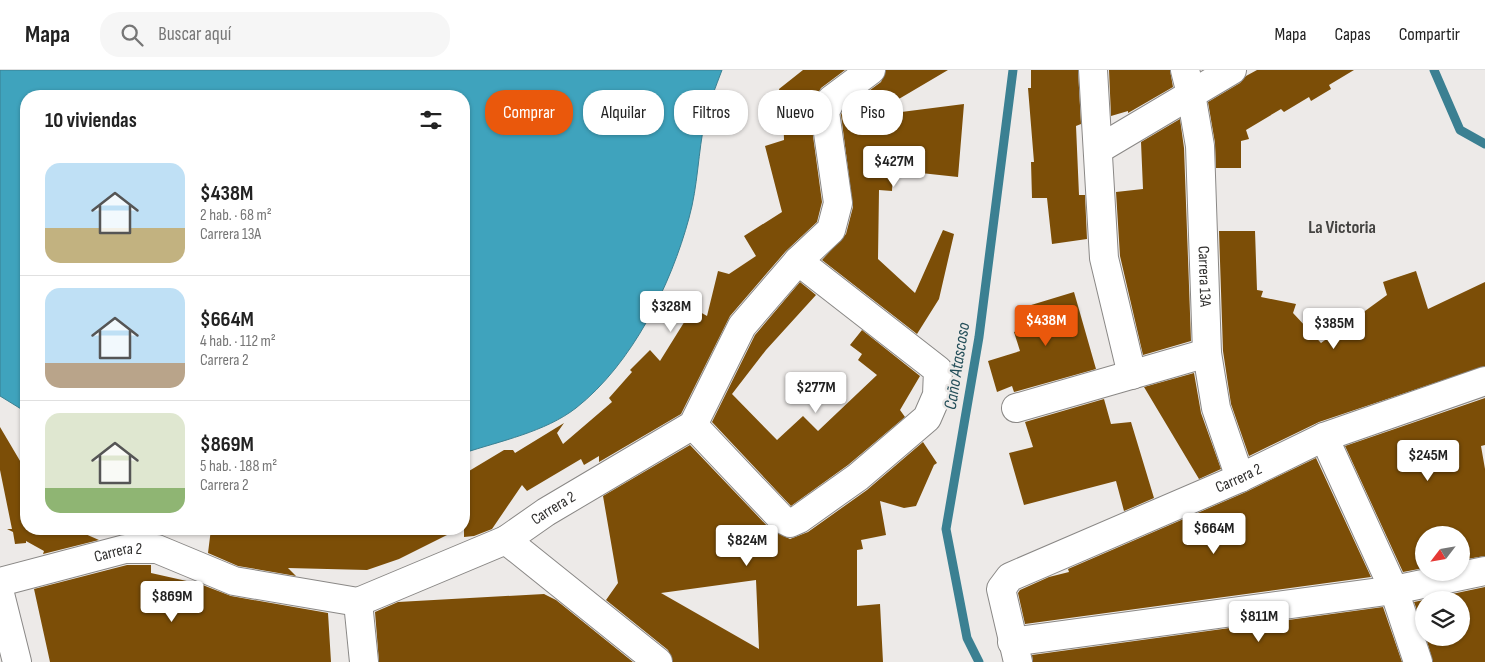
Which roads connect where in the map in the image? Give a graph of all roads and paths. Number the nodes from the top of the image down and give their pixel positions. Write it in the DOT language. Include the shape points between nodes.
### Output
graph roads {
  1 [pos="871,70"];
  2 [pos="1093,70"];
  3 [pos="1232,70"];
  4 [pos="1188,82"];
  5 [pos="1099,148"];
  6 [pos="798,261"];
  7 [pos="1207,353"];
  8 [pos="1132,375"];
  9 [pos="1485,381"];
  10 [pos="1016,408"];
  11 [pos="693,425"];
  12 [pos="1324,437"];
  13 [pos="1240,478"];
  14 [pos="506,540"];
  15 [pos="1485,571"];
  16 [pos="0,582"];
  17 [pos="1394,590"];
  18 [pos="0,594"];
  19 [pos="358,602"];
  20 [pos="1015,652"];
  21 [pos="17,662"];
  22 [pos="364,662"];
  23 [pos="658,662"];
  24 [pos="1418,662"];
  1 -- 6 [label="street" via="832,100 826,112 838,203 831,230"];
  2 -- 5 [label="street"];
  3 -- 4 [label="street"];
  4 -- 5 [label="street"];
  4 -- 7 [label="street, Carrera 13A" via="1200,146"];
  5 -- 8 [label="street" via="1104,258"];
  6 -- 11 [label="street" via="742,326"];
  6 -- 11 [label="street" via="938,370 937,395 928,418 858,477 790,522 782,519"];
  7 -- 8 [label="street"];
  7 -- 13 [label="street, Carrera 13A" via="1216,408"];
  8 -- 10 [label="street"];
  9 -- 12 [label="street, Carrera 2"];
  11 -- 14 [label="street, Carrera 2" via="546,512"];
  12 -- 13 [label="street, Carrera 2"];
  12 -- 17 [label="street"];
  13 -- 20 [label="street, Carrera 2" via="1010,577 1001,589"];
  14 -- 19 [label="street, Carrera 2"];
  14 -- 23 [label="street"];
  15 -- 17 [label="street"];
  16 -- 19 [label="street, Carrera 2" via="125,549 157,549 234,581"];
  17 -- 20 [label="street"];
  17 -- 24 [label="street"];
  18 -- 21 [label="street"];
  19 -- 22 [label="street"];
}
